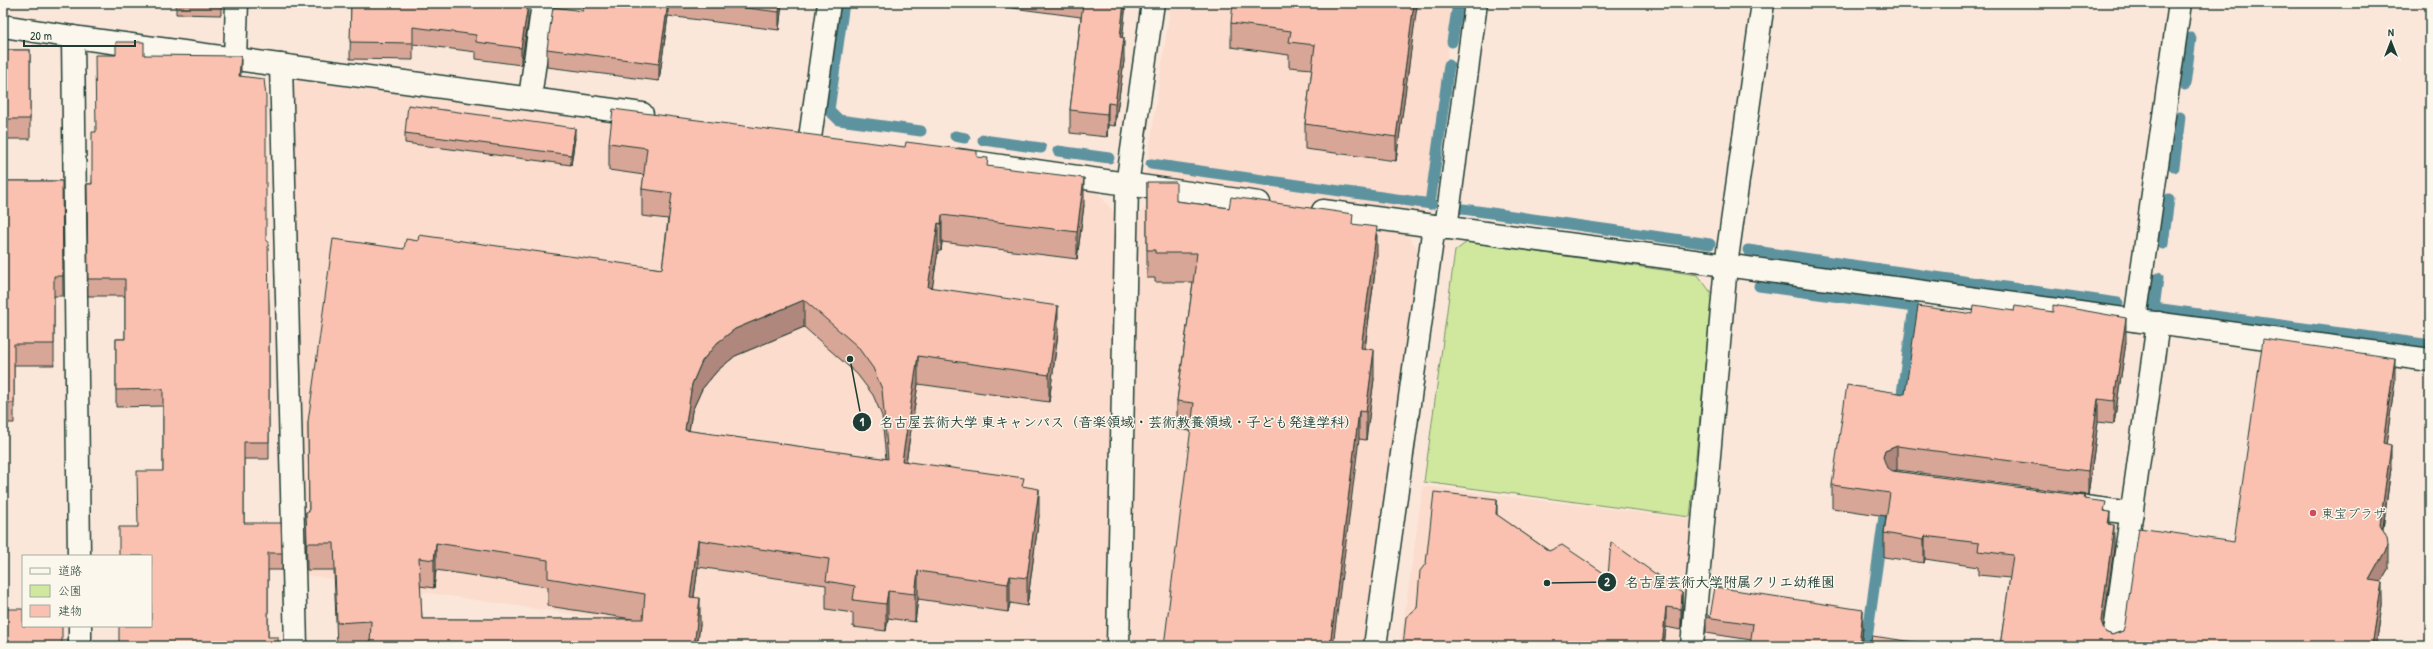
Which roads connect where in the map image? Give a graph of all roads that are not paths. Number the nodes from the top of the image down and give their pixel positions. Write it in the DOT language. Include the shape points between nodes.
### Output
graph roads {
  1 [pos="237,3"];
  2 [pos="543,3"];
  3 [pos="829,3"];
  4 [pos="1153,3"];
  5 [pos="1476,3"];
  6 [pos="1763,3"];
  7 [pos="2180,3"];
  8 [pos="3,26"];
  9 [pos="73,37"];
  10 [pos="235,58"];
  11 [pos="281,66"];
  12 [pos="530,98"];
  13 [pos="662,117"];
  14 [pos="787,134"];
  15 [pos="810,138"];
  16 [pos="834,141"];
  17 [pos="936,156"];
  18 [pos="1127,185"];
  19 [pos="1277,205"];
  20 [pos="1300,208"];
  21 [pos="1440,227"];
  22 [pos="1726,265"];
  23 [pos="2135,320"];
  24 [pos="2158,323"];
  25 [pos="2430,360"];
  26 [pos="2053,503"];
  27 [pos="2132,513"];
  28 [pos="79,555"];
  29 [pos="80,627"];
  30 [pos="80,646"];
  31 [pos="296,646"];
  32 [pos="1118,646"];
  33 [pos="1374,646"];
  34 [pos="1692,646"];
  35 [pos="2113,646"];
  1 -- 10 [label="street"];
  2 -- 12 [label="street"];
  3 -- 15 [label="street"];
  4 -- 18 [label="street"];
  5 -- 21 [label="street"];
  6 -- 22 [label="street"];
  7 -- 23 [label="street"];
  8 -- 9 [label="street"];
  9 -- 10 [label="street"];
  9 -- 28 [label="street"];
  10 -- 11 [label="street"];
  11 -- 12 [label="street"];
  11 -- 31 [label="street"];
  12 -- 13 [label="street"];
  14 -- 15 [label="street"];
  15 -- 16 [label="street"];
  17 -- 18 [label="street"];
  18 -- 19 [label="street"];
  18 -- 32 [label="street"];
  20 -- 21 [label="street"];
  21 -- 22 [label="street"];
  21 -- 33 [label="street"];
  22 -- 23 [label="street"];
  22 -- 34 [label="street"];
  23 -- 24 [label="street"];
  24 -- 25 [label="street"];
  24 -- 27 [label="street"];
  26 -- 27 [label="street"];
  27 -- 35 [label="street"];
  29 -- 30 [label="street"];
}
